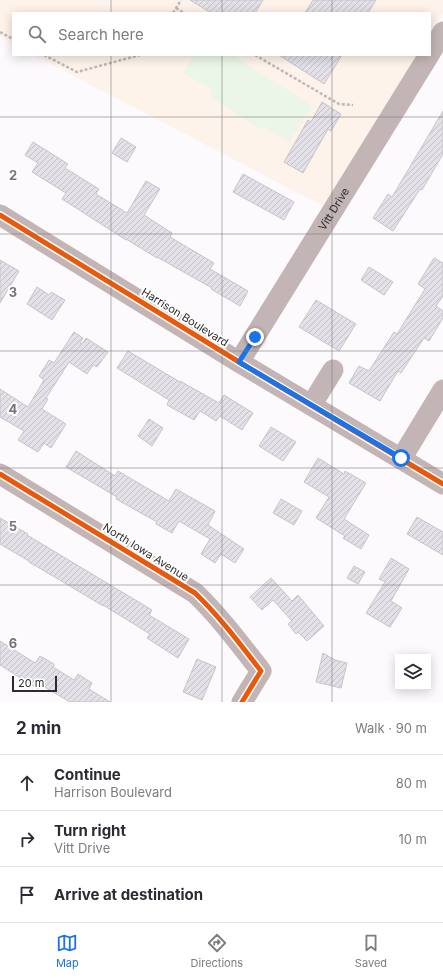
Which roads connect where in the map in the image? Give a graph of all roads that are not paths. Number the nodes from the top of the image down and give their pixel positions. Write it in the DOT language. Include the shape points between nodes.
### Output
graph roads {
  1 [pos="437,43"];
  2 [pos="431,53"];
  3 [pos="429,56"];
  4 [pos="0,215"];
  5 [pos="239,362"];
  6 [pos="333,370"];
  7 [pos="443,390"];
  8 [pos="312,404"];
  9 [pos="401,458"];
  10 [pos="0,474"];
  11 [pos="443,484"];
  12 [pos="242,702"];
  1 -- 2 [label="street, Vitt Drive"];
  3 -- 5 [label="street, Vitt Drive"];
  4 -- 5 [label="street, Harrison Boulevard"];
  5 -- 8 [label="street, Harrison Boulevard"];
  6 -- 8 [label="street"];
  7 -- 9 [label="street"];
  8 -- 9 [label="street, Harrison Boulevard"];
  9 -- 11 [label="street, Harrison Boulevard"];
  10 -- 12 [label="street, North Iowa Avenue" via="195,593 221,620 261,671"];
}
